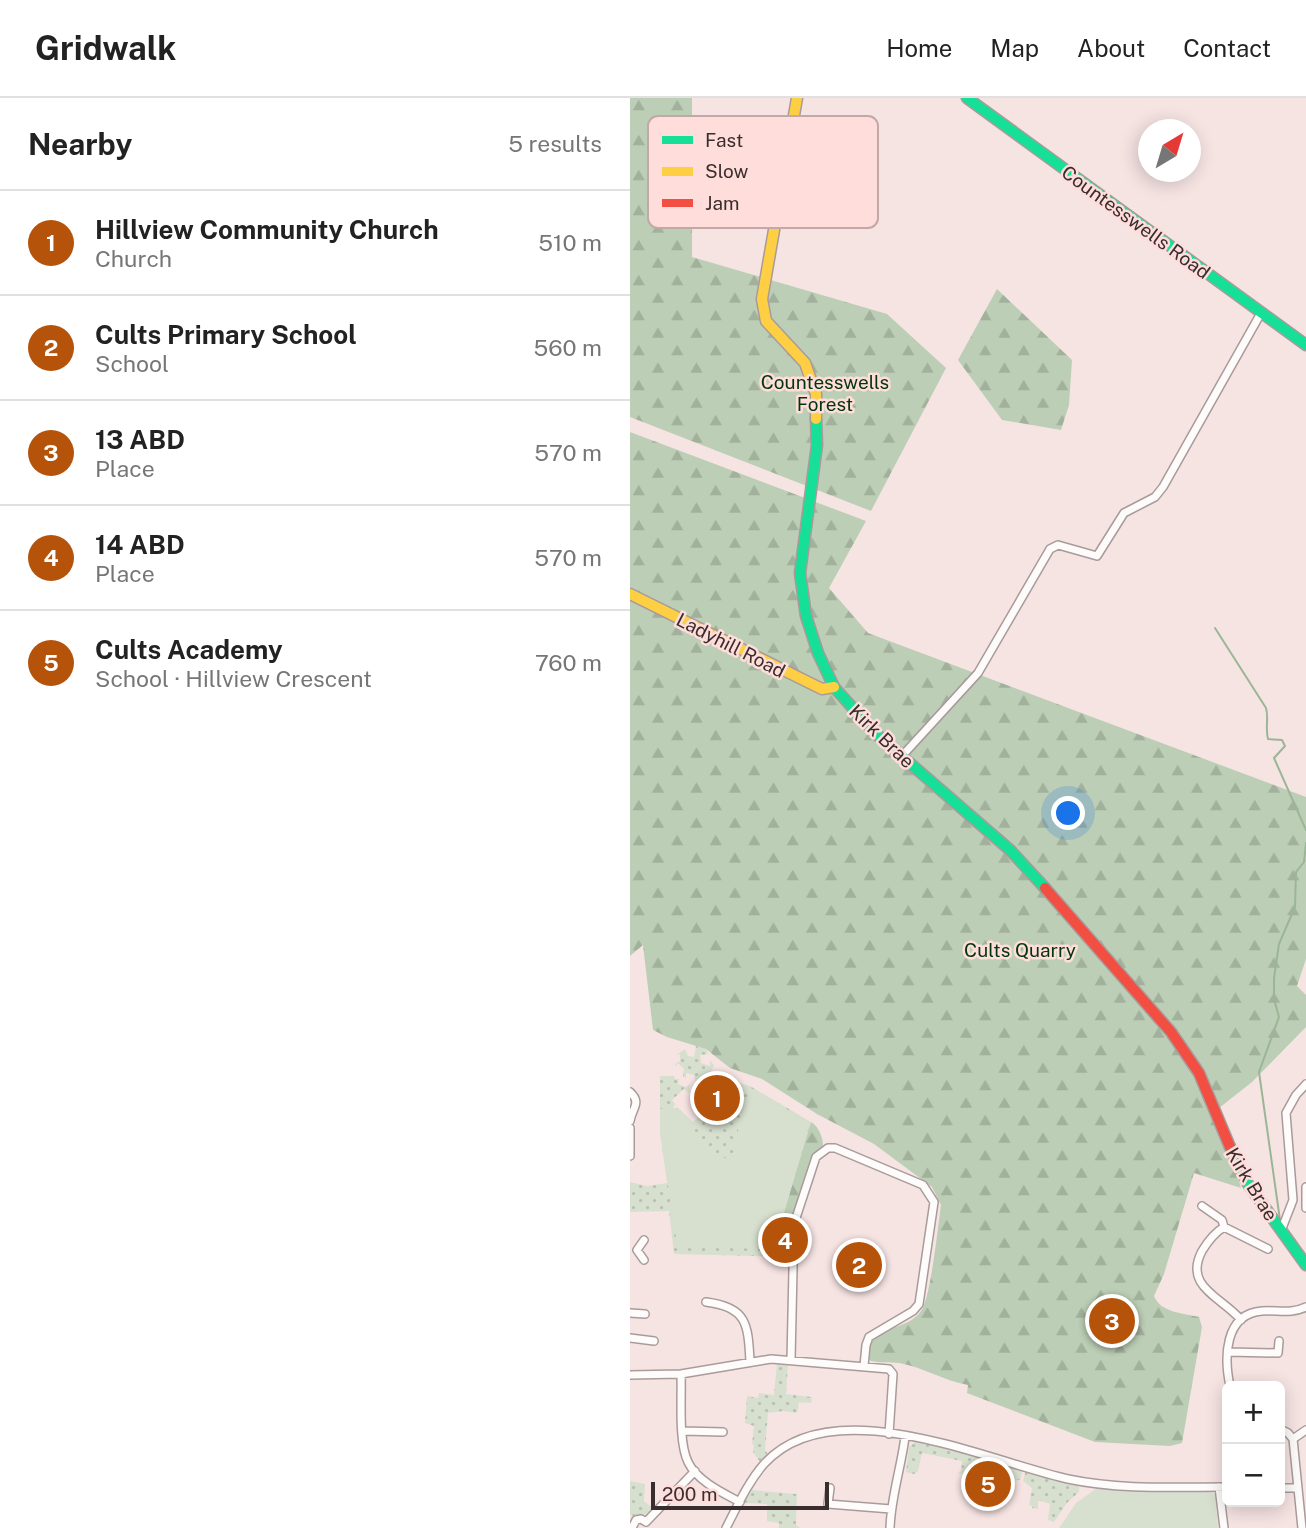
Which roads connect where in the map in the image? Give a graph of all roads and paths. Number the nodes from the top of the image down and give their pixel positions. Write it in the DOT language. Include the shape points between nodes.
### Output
graph roads {
  1 [pos="797,98"];
  2 [pos="967,98"];
  3 [pos="794,116"];
  4 [pos="774,228"];
  5 [pos="1261,313"];
  6 [pos="1306,345"];
  7 [pos="630,594"];
  8 [pos="834,687"];
  9 [pos="902,756"];
  10 [pos="1306,1084"];
  11 [pos="630,1092"];
  12 [pos="630,1121"];
  13 [pos="630,1128"];
  14 [pos="630,1156"];
  15 [pos="1306,1187"];
  16 [pos="1202,1206"];
  17 [pos="1306,1208"];
  18 [pos="1224,1227"];
  19 [pos="1281,1232"];
  20 [pos="643,1240"];
  21 [pos="1266,1245"];
  22 [pos="633,1250"];
  23 [pos="644,1260"];
  24 [pos="1306,1265"];
  25 [pos="706,1302"];
  26 [pos="1304,1308"];
  27 [pos="630,1313"];
  28 [pos="645,1314"];
  29 [pos="1305,1318"];
  30 [pos="1241,1320"];
  31 [pos="630,1338"];
  32 [pos="654,1341"];
  33 [pos="1279,1341"];
  34 [pos="1228,1352"];
  35 [pos="791,1360"];
  36 [pos="750,1361"];
  37 [pos="864,1366"];
  38 [pos="681,1374"];
  39 [pos="630,1375"];
  40 [pos="1229,1381"];
  41 [pos="1306,1430"];
  42 [pos="683,1431"];
  43 [pos="723,1432"];
  44 [pos="1285,1432"];
  45 [pos="889,1434"];
  46 [pos="905,1437"];
  47 [pos="1293,1439"];
  48 [pos="695,1471"];
  49 [pos="1222,1487"];
  50 [pos="830,1488"];
  51 [pos="1285,1488"];
  52 [pos="1298,1488"];
  53 [pos="740,1502"];
  54 [pos="1223,1507"];
  55 [pos="1303,1507"];
  56 [pos="891,1509"];
  57 [pos="647,1525"];
  58 [pos="632,1528"];
  59 [pos="726,1528"];
  60 [pos="890,1528"];
  61 [pos="1224,1528"];
  62 [pos="1302,1528"];
  1 -- 3 [label="street, Kirk Brae"];
  2 -- 5 [label="street, Countesswells Road"];
  4 -- 8 [label="street, Kirk Brae" via="762,299 766,321 805,363 816,394 817,445 800,573 806,616"];
  5 -- 6 [label="street, Countesswells Road"];
  5 -- 9 [label="street" via="1158,494 1124,513 1097,556 1058,545 1050,549 978,673"];
  7 -- 8 [label="street, Ladyhill Road" via="822,689"];
  8 -- 9 [label="street, Kirk Brae"];
  9 -- 19 [label="street, Kirk Brae" via="1018,859 1171,1032 1199,1073 1248,1184"];
  10 -- 19 [label="street" via="1286,1113 1293,1200"];
  11 -- 12 [label="street" via="637,1103"];
  13 -- 14 [label="street"];
  15 -- 17 [label="street"];
  16 -- 18 [label="street" via="1222,1220"];
  18 -- 21 [label="street"];
  18 -- 30 [label="street" via="1200,1256 1197,1276 1205,1290"];
  19 -- 24 [label="street, Kirk Brae"];
  20 -- 22 [label="street"];
  22 -- 23 [label="street"];
  25 -- 36 [label="street" via="729,1307 744,1320"];
  26 -- 29 [label="street"];
  26 -- 30 [label="street" via="1258,1311"];
  27 -- 28 [label="street"];
  30 -- 34 [label="street" via="1230,1334"];
  31 -- 32 [label="street"];
  33 -- 34 [label="street" via="1278,1353"];
  34 -- 40 [label="street"];
  35 -- 36 [label="street"];
  35 -- 37 [label="street"];
  35 -- 37 [label="street" via="794,1224 816,1157 835,1148 923,1185 934,1202 919,1304 869,1337"];
  36 -- 38 [label="street"];
  37 -- 45 [label="street" via="889,1369 893,1374"];
  38 -- 39 [label="street"];
  38 -- 42 [label="street"];
  41 -- 47 [label="street"];
  42 -- 43 [label="street"];
  42 -- 48 [label="street" via="687,1461"];
  44 -- 47 [label="street"];
  45 -- 46 [label="street"];
  45 -- 53 [label="street" via="849,1430 807,1435 765,1463"];
  46 -- 49 [label="street" via="947,1443 1088,1483"];
  46 -- 56 [label="street"];
  47 -- 52 [label="street"];
  48 -- 53 [label="street"];
  48 -- 57 [label="street"];
  50 -- 56 [label="street" via="828,1504"];
  51 -- 52 [label="street"];
  52 -- 55 [label="street"];
  53 -- 59 [label="street"];
  54 -- 61 [label="street"];
  55 -- 62 [label="street"];
  56 -- 60 [label="street"];
  57 -- 58 [label="street" via="636,1520"];
}
